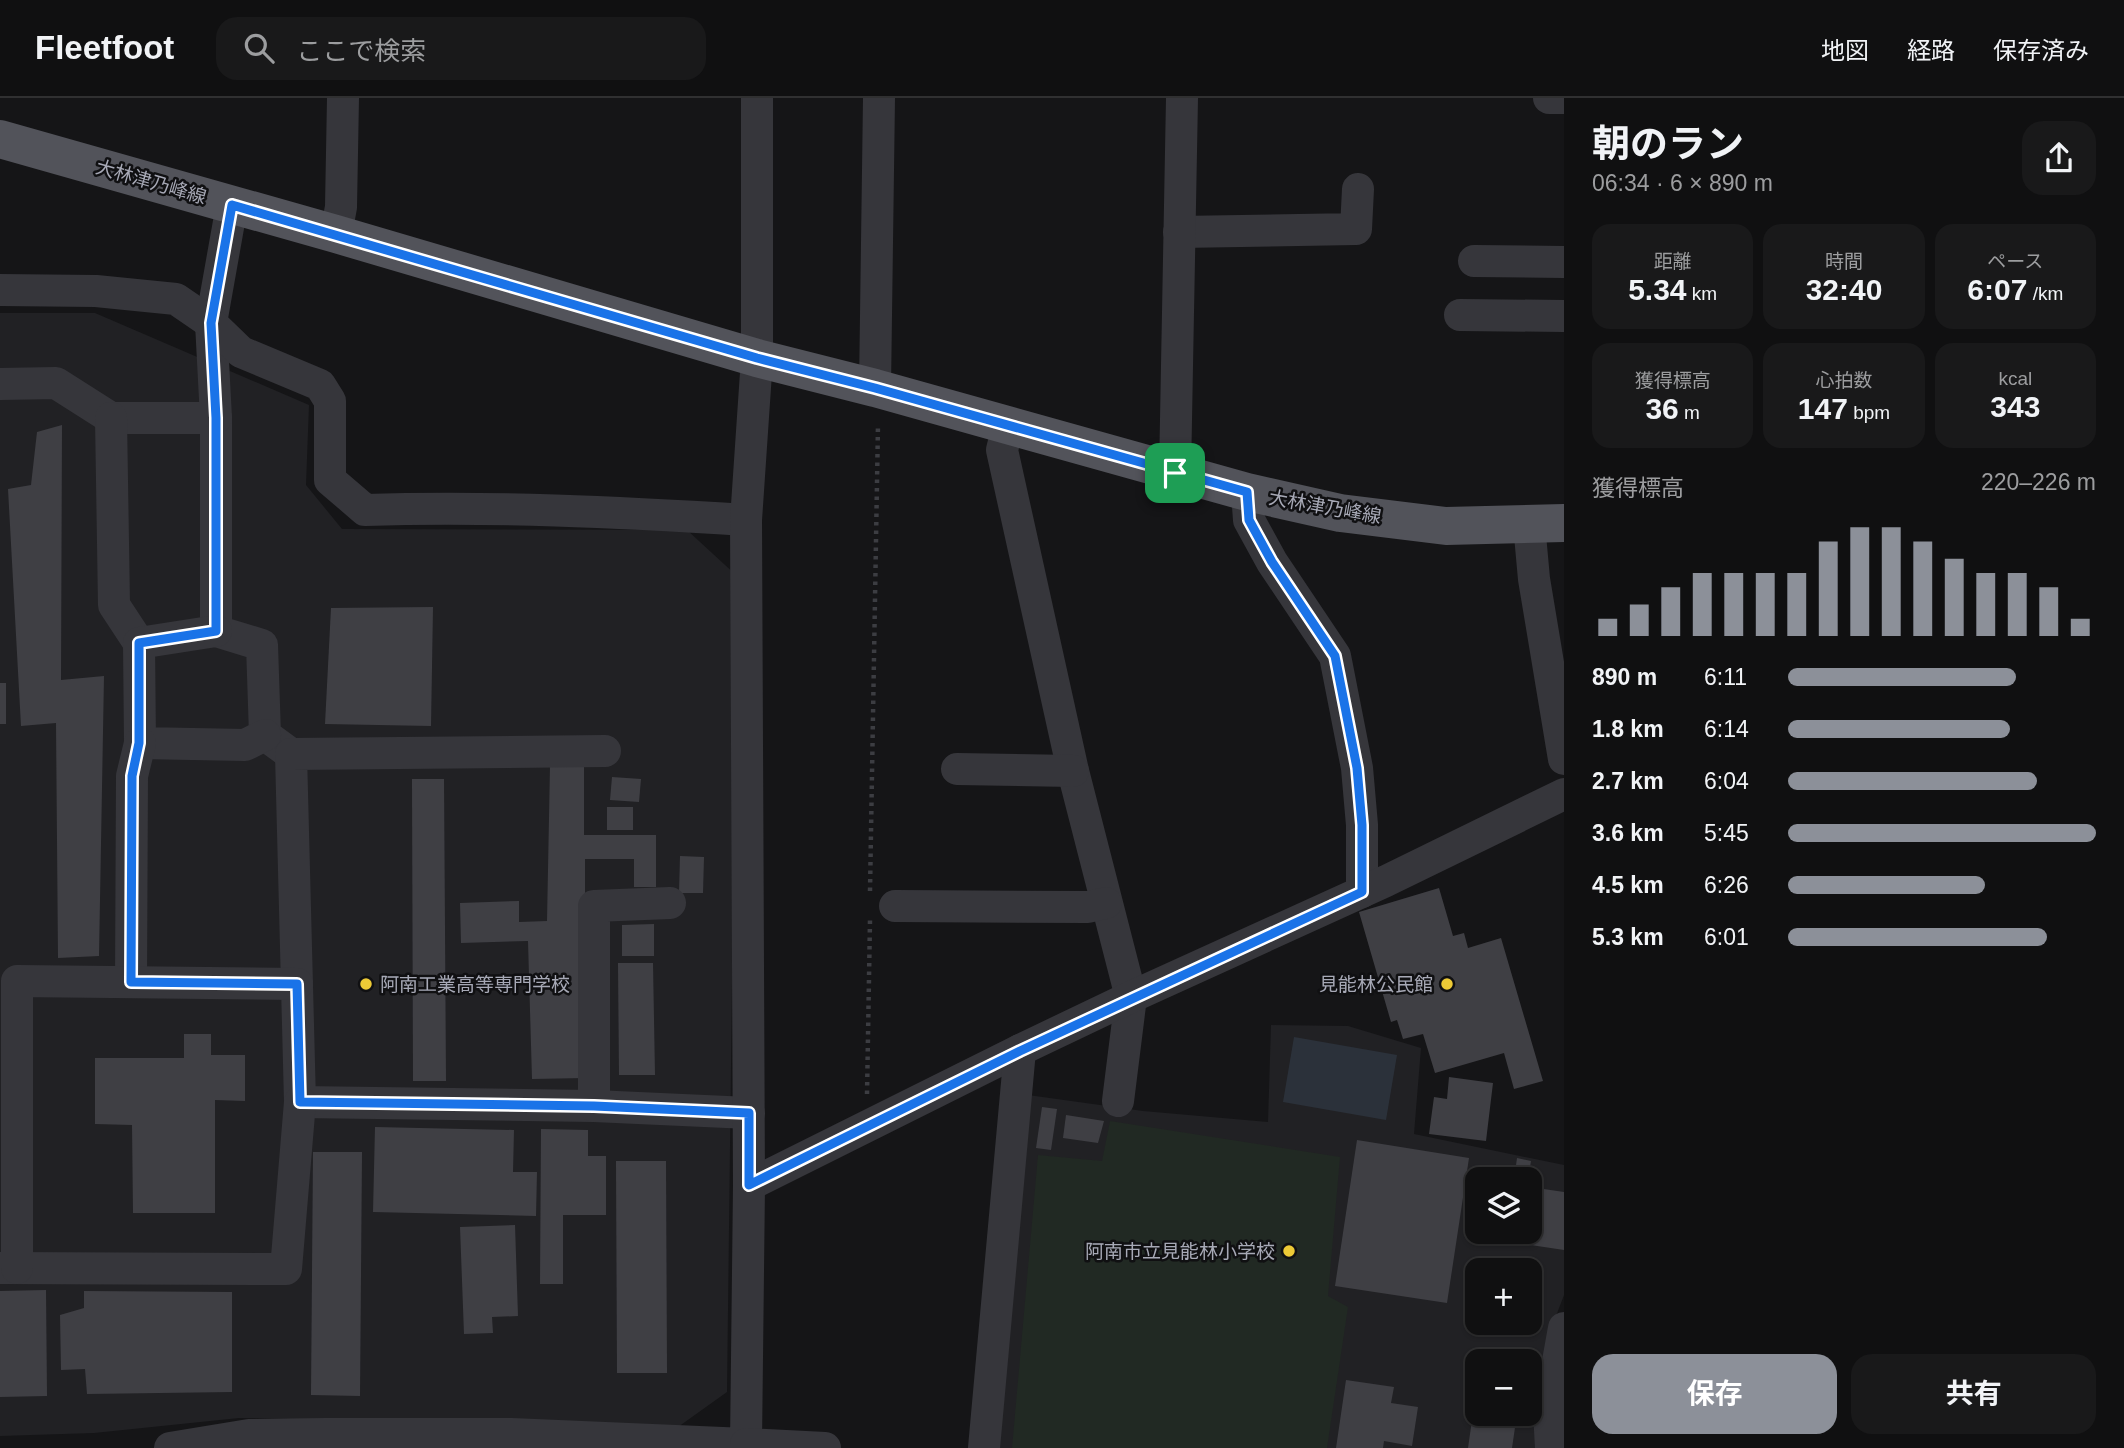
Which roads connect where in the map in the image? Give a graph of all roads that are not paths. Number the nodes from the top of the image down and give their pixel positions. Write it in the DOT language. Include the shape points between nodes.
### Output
graph roads {
  1 [pos="343,98"];
  2 [pos="757,98"];
  3 [pos="879,98"];
  4 [pos="1182,98"];
  5 [pos="1549,98"];
  6 [pos="1564,98"];
  7 [pos="0,139"];
  8 [pos="1358,189"];
  9 [pos="232,205"];
  10 [pos="1179,232"];
  11 [pos="336,234"];
  12 [pos="1474,261"];
  13 [pos="1564,262"];
  14 [pos="0,290"];
  15 [pos="1460,315"];
  16 [pos="1564,316"];
  17 [pos="211,323"];
  18 [pos="757,358"];
  19 [pos="0,384"];
  20 [pos="875,388"];
  21 [pos="111,418"];
  22 [pos="216,418"];
  23 [pos="1008,426"];
  24 [pos="1175,473"];
  25 [pos="1247,492"];
  26 [pos="746,520"];
  27 [pos="1546,524"];
  28 [pos="1534,579"];
  29 [pos="1564,596"];
  30 [pos="216,631"];
  31 [pos="139,643"];
  32 [pos="265,735"];
  33 [pos="139,743"];
  34 [pos="605,751"];
  35 [pos="291,754"];
  36 [pos="1564,759"];
  37 [pos="957,769"];
  38 [pos="1073,771"];
  39 [pos="1564,794"];
  40 [pos="1362,892"];
  41 [pos="670,903"];
  42 [pos="1107,903"];
  43 [pos="878,905"];
  44 [pos="9,981"];
  45 [pos="131,982"];
  46 [pos="297,984"];
  47 [pos="1131,997"];
  48 [pos="1020,1051"];
  49 [pos="1118,1101"];
  50 [pos="300,1102"];
  51 [pos="594,1106"];
  52 [pos="749,1113"];
  53 [pos="749,1185"];
  54 [pos="9,1268"];
  55 [pos="1564,1328"];
  56 [pos="326,1441"];
  57 [pos="746,1446"];
  58 [pos="170,1448"];
  59 [pos="825,1448"];
  60 [pos="984,1448"];
  61 [pos="1551,1448"];
  1 -- 11 [label="street" via="341,207"];
  2 -- 18 [label="street"];
  3 -- 20 [label="street"];
  4 -- 10 [label="street"];
  5 -- 6 [label="street"];
  7 -- 9 [label="main road, 大林津乃峰線"];
  8 -- 10 [label="street" via="1356,229"];
  9 -- 11 [label="main road, 大林津乃峰線"];
  9 -- 17 [label="street"];
  10 -- 24 [label="street"];
  11 -- 18 [label="main road, 大林津乃峰線"];
  12 -- 13 [label="street"];
  14 -- 17 [label="street" via="96,291 176,299"];
  15 -- 16 [label="street"];
  17 -- 22 [label="street"];
  17 -- 26 [label="street" via="241,352 320,385 330,401 330,480 365,510 574,511"];
  18 -- 20 [label="main road, 大林津乃峰線"];
  18 -- 26 [label="street"];
  19 -- 21 [label="street" via="56,383"];
  20 -- 23 [label="main road, 大林津乃峰線"];
  21 -- 22 [label="street"];
  21 -- 31 [label="street" via="114,605"];
  22 -- 30 [label="street"];
  23 -- 24 [label="main road, 大林津乃峰線"];
  23 -- 38 [label="street" via="1002,450"];
  24 -- 25 [label="main road, 大林津乃峰線"];
  25 -- 27 [label="main road, 大林津乃峰線" via="1340,513 1446,526"];
  25 -- 40 [label="street" via="1249,520 1335,656 1357,768"];
  26 -- 52 [label="street"];
  27 -- 28 [label="street"];
  28 -- 29 [label="street" via="1548,593"];
  28 -- 36 [label="street"];
  30 -- 31 [label="street"];
  30 -- 32 [label="street" via="262,645"];
  31 -- 33 [label="street"];
  32 -- 33 [label="street" via="245,745"];
  32 -- 35 [label="street"];
  33 -- 45 [label="street" via="132,776"];
  34 -- 35 [label="street"];
  35 -- 46 [label="street"];
  37 -- 38 [label="street"];
  38 -- 42 [label="street"];
  39 -- 40 [label="street"];
  40 -- 47 [label="street"];
  41 -- 51 [label="street" via="594,906"];
  42 -- 43 [label="street" via="1088,907"];
  42 -- 47 [label="street"];
  44 -- 45 [label="street"];
  44 -- 54 [label="street"];
  45 -- 46 [label="street"];
  46 -- 50 [label="street"];
  47 -- 48 [label="street"];
  47 -- 49 [label="street"];
  48 -- 53 [label="street"];
  48 -- 60 [label="street"];
  50 -- 51 [label="street"];
  50 -- 54 [label="street" via="286,1269"];
  51 -- 52 [label="street"];
  52 -- 53 [label="street"];
  53 -- 57 [label="street"];
  55 -- 61 [label="street" via="1549,1411"];
  56 -- 57 [label="street" via="511,1434"];
  56 -- 58 [label="street" via="249,1435"];
  57 -- 59 [label="street"];
}
